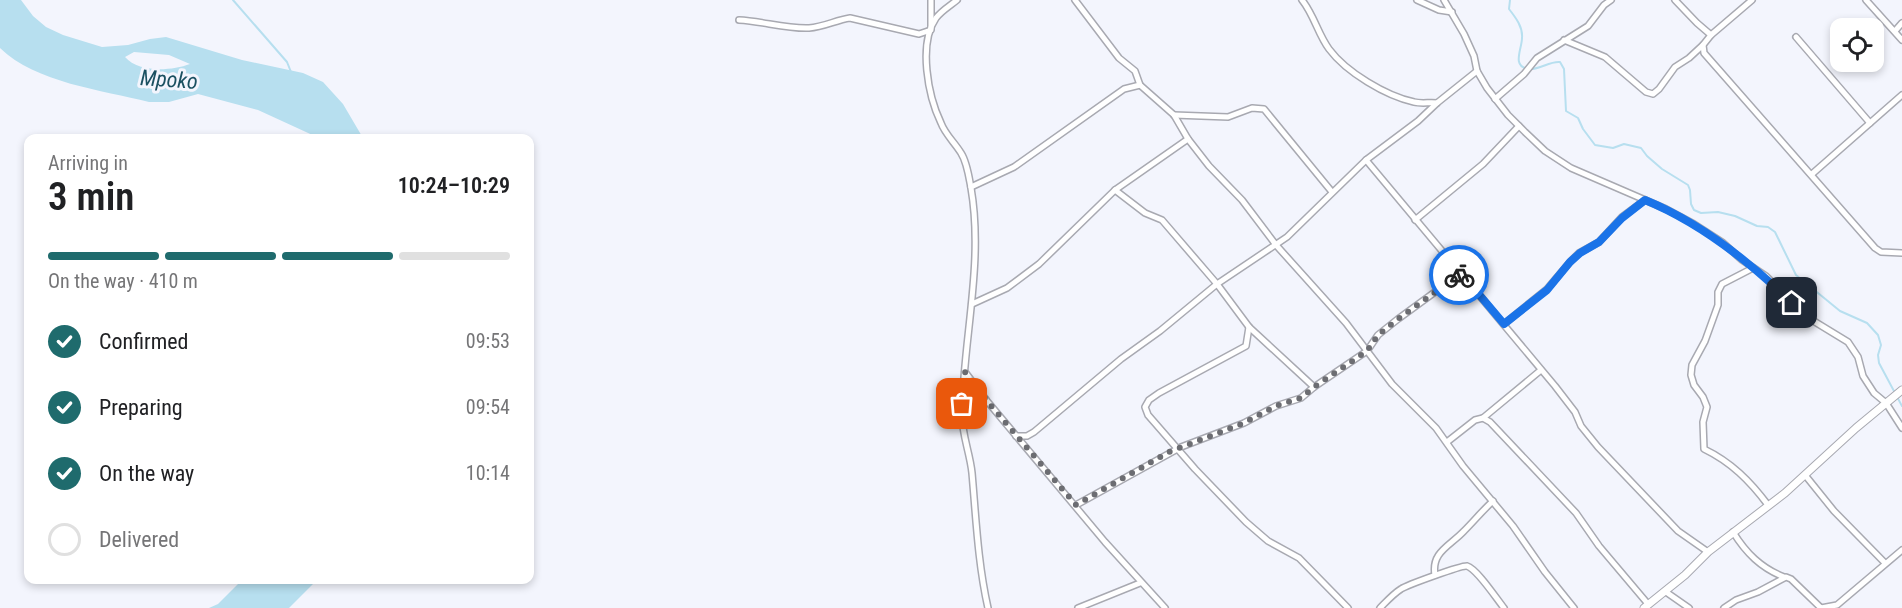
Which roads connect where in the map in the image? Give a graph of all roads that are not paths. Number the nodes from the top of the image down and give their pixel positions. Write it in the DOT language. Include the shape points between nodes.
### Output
graph roads {
  1 [pos="931,0"];
  2 [pos="957,0"];
  3 [pos="1075,0"];
  4 [pos="1302,0"];
  5 [pos="1417,0"];
  6 [pos="1444,0"];
  7 [pos="1611,0"];
  8 [pos="1676,0"];
  9 [pos="1752,0"];
  10 [pos="1866,0"];
  11 [pos="1452,12"];
  12 [pos="738,20"];
  13 [pos="1902,24"];
  14 [pos="931,30"];
  15 [pos="1894,31"];
  16 [pos="1712,34"];
  17 [pos="1796,37"];
  18 [pos="1564,40"];
  19 [pos="1902,40"];
  20 [pos="1703,45"];
  21 [pos="1477,71"];
  22 [pos="1140,85"];
  23 [pos="1902,95"];
  24 [pos="1495,99"];
  25 [pos="1437,103"];
  26 [pos="1174,115"];
  27 [pos="1870,123"];
  28 [pos="1519,126"];
  29 [pos="1188,139"];
  30 [pos="1366,160"];
  31 [pos="1812,174"];
  32 [pos="971,187"];
  33 [pos="1115,189"];
  34 [pos="1332,192"];
  35 [pos="1645,200"];
  36 [pos="1415,220"];
  37 [pos="1276,245"];
  38 [pos="1902,253"];
  39 [pos="1753,268"];
  40 [pos="1461,273"];
  41 [pos="1217,284"];
  42 [pos="972,304"];
  43 [pos="1504,324"];
  44 [pos="1250,327"];
  45 [pos="1367,351"];
  46 [pos="1541,370"];
  47 [pos="965,372"];
  48 [pos="1314,387"];
  49 [pos="1902,390"];
  50 [pos="1888,402"];
  51 [pos="1483,418"];
  52 [pos="1902,428"];
  53 [pos="1016,436"];
  54 [pos="1447,442"];
  55 [pos="1178,448"];
  56 [pos="1805,475"];
  57 [pos="1493,501"];
  58 [pos="1076,505"];
  59 [pos="1768,506"];
  60 [pos="1734,532"];
  61 [pos="1902,550"];
  62 [pos="1708,552"];
  63 [pos="1885,563"];
  64 [pos="1435,575"];
  65 [pos="1786,577"];
  66 [pos="1140,583"];
  67 [pos="1666,592"];
  68 [pos="1646,606"];
  69 [pos="1837,607"];
  70 [pos="988,608"];
  71 [pos="1078,608"];
  72 [pos="1165,608"];
  73 [pos="1348,608"];
  74 [pos="1380,608"];
  75 [pos="1504,608"];
  76 [pos="1574,608"];
  77 [pos="1689,608"];
  78 [pos="1724,608"];
  1 -- 14 [label="street"];
  2 -- 14 [label="street" via="937,17"];
  3 -- 22 [label="street" via="1119,58 1135,71"];
  4 -- 25 [label="street" via="1329,48 1349,69 1396,96"];
  5 -- 11 [label="street"];
  6 -- 11 [label="street"];
  7 -- 18 [label="street" via="1588,26"];
  8 -- 16 [label="street"];
  9 -- 16 [label="street"];
  10 -- 15 [label="street"];
  11 -- 21 [label="street" via="1474,56"];
  12 -- 14 [label="street" via="807,28 850,18 919,34"];
  13 -- 15 [label="street"];
  14 -- 32 [label="street" via="927,77 941,124 963,155"];
  15 -- 19 [label="street"];
  16 -- 20 [label="street"];
  17 -- 27 [label="street"];
  18 -- 20 [label="street" via="1605,57 1653,94 1675,67"];
  18 -- 24 [label="street" via="1537,58"];
  20 -- 31 [label="street" via="1704,53"];
  21 -- 24 [label="street"];
  21 -- 25 [label="street"];
  22 -- 26 [label="street"];
  22 -- 32 [label="street" via="1124,89 1014,167"];
  23 -- 27 [label="street"];
  24 -- 28 [label="street"];
  25 -- 30 [label="street"];
  26 -- 29 [label="street"];
  26 -- 34 [label="street" via="1228,117 1252,108 1264,109"];
  27 -- 31 [label="street"];
  28 -- 35 [label="street" via="1545,151 1571,168"];
  28 -- 36 [label="street" via="1483,164"];
  29 -- 33 [label="street"];
  29 -- 37 [label="street"];
  30 -- 34 [label="street"];
  30 -- 36 [label="street"];
  31 -- 38 [label="street" via="1875,249"];
  32 -- 42 [label="street" via="975,226"];
  33 -- 41 [label="street" via="1145,213 1162,220"];
  33 -- 42 [label="street" via="1039,264 1007,288"];
  34 -- 37 [label="street"];
  35 -- 39 [label="street" via="1694,224"];
  35 -- 43 [label="street" via="1599,242 1580,253 1547,290"];
  36 -- 40 [label="street"];
  37 -- 41 [label="street"];
  37 -- 45 [label="street"];
  39 -- 50 [label="street" via="1807,317 1848,342 1874,393"];
  39 -- 59 [label="street" via="1722,284 1691,375 1707,407 1704,448 1755,487"];
  40 -- 43 [label="street"];
  40 -- 45 [label="street" via="1378,335"];
  41 -- 44 [label="street"];
  41 -- 53 [label="street" via="1035,432"];
  42 -- 47 [label="street"];
  43 -- 46 [label="street"];
  44 -- 48 [label="street"];
  44 -- 55 [label="street" via="1246,346 1149,400 1145,407 1148,415"];
  45 -- 48 [label="street"];
  45 -- 54 [label="street" via="1392,384"];
  46 -- 51 [label="street"];
  46 -- 62 [label="street" via="1598,447 1678,531"];
  47 -- 53 [label="street"];
  47 -- 70 [label="street" via="964,441"];
  48 -- 55 [label="street" via="1301,398"];
  49 -- 50 [label="street"];
  50 -- 52 [label="street"];
  50 -- 56 [label="street"];
  51 -- 54 [label="street"];
  51 -- 68 [label="street" via="1576,513"];
  53 -- 58 [label="street"];
  54 -- 57 [label="street"];
  55 -- 58 [label="street"];
  55 -- 73 [label="street" via="1246,522 1268,541 1299,558"];
  56 -- 59 [label="street"];
  56 -- 63 [label="street"];
  57 -- 64 [label="street" via="1439,551 1433,567"];
  57 -- 76 [label="street"];
  58 -- 66 [label="street"];
  59 -- 60 [label="street"];
  60 -- 62 [label="street"];
  60 -- 65 [label="street" via="1755,561"];
  61 -- 63 [label="street"];
  62 -- 67 [label="street"];
  63 -- 69 [label="street"];
  64 -- 74 [label="street" via="1402,588"];
  64 -- 75 [label="street" via="1465,566 1474,570"];
  65 -- 69 [label="street" via="1821,608"];
  65 -- 78 [label="street"];
  66 -- 71 [label="street"];
  66 -- 72 [label="street"];
  67 -- 68 [label="street"];
  67 -- 77 [label="street"];
}
